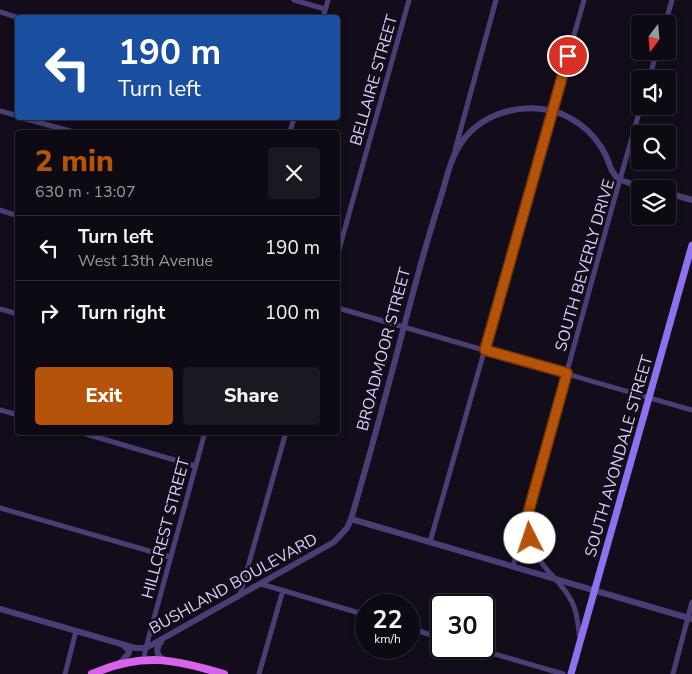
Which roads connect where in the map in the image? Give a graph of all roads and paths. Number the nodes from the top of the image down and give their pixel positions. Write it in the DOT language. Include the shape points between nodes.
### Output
graph roads {
  1 [pos="294,0"];
  2 [pos="328,0"];
  3 [pos="409,0"];
  4 [pos="496,0"];
  5 [pos="584,0"];
  6 [pos="672,0"];
  7 [pos="325,9"];
  8 [pos="0,12"];
  9 [pos="324,15"];
  10 [pos="668,15"];
  11 [pos="15,17"];
  12 [pos="0,111"];
  13 [pos="553,111"];
  14 [pos="15,115"];
  15 [pos="638,115"];
  16 [pos="29,120"];
  17 [pos="67,130"];
  18 [pos="452,160"];
  19 [pos="620,180"];
  20 [pos="631,183"];
  21 [pos="676,195"];
  22 [pos="692,200"];
  23 [pos="0,210"];
  24 [pos="15,215"];
  25 [pos="692,245"];
  26 [pos="340,246"];
  27 [pos="0,309"];
  28 [pos="340,309"];
  29 [pos="15,313"];
  30 [pos="404,326"];
  31 [pos="485,350"];
  32 [pos="567,373"];
  33 [pos="650,397"];
  34 [pos="0,410"];
  35 [pos="692,410"];
  36 [pos="15,414"];
  37 [pos="89,435"];
  38 [pos="204,435"];
  39 [pos="285,435"];
  40 [pos="195,466"];
  41 [pos="0,508"];
  42 [pos="527,517"];
  43 [pos="350,519"];
  44 [pos="334,542"];
  45 [pos="430,542"];
  46 [pos="170,557"];
  47 [pos="513,566"];
  48 [pos="558,580"];
  49 [pos="261,584"];
  50 [pos="283,590"];
  51 [pos="594,590"];
  52 [pos="239,596"];
  53 [pos="692,602"];
  54 [pos="0,609"];
  55 [pos="355,612"];
  56 [pos="690,619"];
  57 [pos="76,631"];
  58 [pos="164,639"];
  59 [pos="580,642"];
  60 [pos="122,645"];
  61 [pos="145,649"];
  62 [pos="495,654"];
  63 [pos="161,658"];
  64 [pos="144,660"];
  65 [pos="119,664"];
  66 [pos="64,674"];
  67 [pos="92,674"];
  68 [pos="224,674"];
  69 [pos="259,674"];
  70 [pos="562,674"];
  71 [pos="571,674"];
  72 [pos="673,674"];
  1 -- 7 [label="street"];
  2 -- 7 [label="street"];
  3 -- 26 [label="street, BELLAIRE STREET"];
  4 -- 18 [label="street, BROADMOOR STREET"];
  5 -- 13 [label="street"];
  6 -- 10 [label="street"];
  7 -- 9 [label="street"];
  8 -- 11 [label="street"];
  12 -- 14 [label="street"];
  13 -- 18 [label="street, BROADMOOR STREET" via="528,107 498,114 474,129 458,147"];
  13 -- 19 [label="street, BROADMOOR STREET" via="572,119 593,135 612,172"];
  13 -- 31 [label="street"];
  15 -- 19 [label="street, SOUTH BEVERLY DRIVE"];
  16 -- 17 [label="street"];
  18 -- 30 [label="street, BROADMOOR STREET"];
  19 -- 20 [label="street"];
  19 -- 32 [label="street, SOUTH BEVERLY DRIVE"];
  21 -- 22 [label="street"];
  23 -- 24 [label="street"];
  25 -- 33 [label="main road, SOUTH AVONDALE STREET"];
  27 -- 29 [label="street"];
  28 -- 30 [label="street"];
  30 -- 31 [label="street"];
  30 -- 43 [label="street, BROADMOOR STREET"];
  31 -- 32 [label="street"];
  31 -- 45 [label="street"];
  32 -- 33 [label="street"];
  32 -- 42 [label="street, SOUTH BEVERLY DRIVE"];
  33 -- 35 [label="street"];
  33 -- 51 [label="main road, SOUTH AVONDALE STREET"];
  34 -- 36 [label="street"];
  37 -- 40 [label="street"];
  38 -- 40 [label="street, HILLCREST STREET"];
  39 -- 52 [label="street"];
  40 -- 46 [label="street, HILLCREST STREET"];
  41 -- 46 [label="street"];
  42 -- 47 [label="street, SOUTH BEVERLY DRIVE"];
  42 -- 48 [label="street, SOUTH BEVERLY DRIVE" via="535,551"];
  43 -- 44 [label="street, BROADMOOR STREET" via="347,528"];
  43 -- 45 [label="street"];
  44 -- 49 [label="street, BUSHLAND BOULEVARD"];
  45 -- 47 [label="street"];
  46 -- 61 [label="street, HILLCREST STREET"];
  47 -- 48 [label="street"];
  48 -- 51 [label="street"];
  48 -- 59 [label="street, SOUTH BEVERLY DRIVE" via="573,603"];
  49 -- 50 [label="street"];
  49 -- 52 [label="street, BUSHLAND BOULEVARD"];
  50 -- 55 [label="street"];
  50 -- 69 [label="street"];
  51 -- 56 [label="street"];
  51 -- 59 [label="main road, SOUTH AVONDALE STREET"];
  52 -- 58 [label="street, BUSHLAND BOULEVARD"];
  53 -- 56 [label="street"];
  54 -- 57 [label="street"];
  56 -- 72 [label="street"];
  57 -- 60 [label="street"];
  57 -- 66 [label="street"];
  58 -- 61 [label="street, BUSHLAND BOULEVARD"];
  58 -- 63 [label="street" via="157,649"];
  59 -- 71 [label="main road, SOUTH AVONDALE STREET"];
  60 -- 61 [label="street"];
  60 -- 65 [label="street" via="129,654"];
  61 -- 63 [label="street"];
  61 -- 64 [label="street, HILLCREST STREET"];
  62 -- 70 [label="street"];
  63 -- 64 [label="main road"];
  63 -- 68 [label="main road"];
  64 -- 65 [label="main road"];
  65 -- 67 [label="main road"];
}
